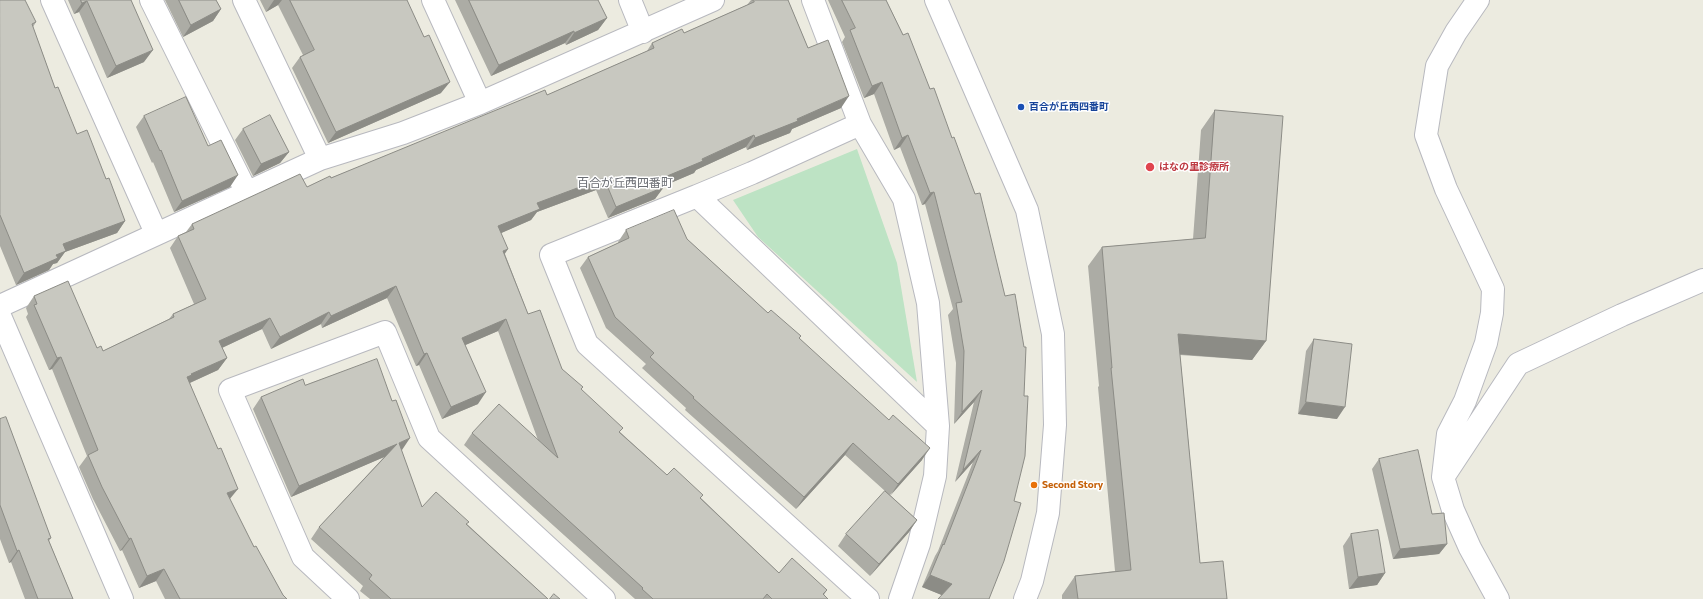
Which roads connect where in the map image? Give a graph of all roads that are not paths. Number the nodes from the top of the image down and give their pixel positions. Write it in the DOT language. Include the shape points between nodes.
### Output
graph roads {
  1 [pos="52,0"];
  2 [pos="151,0"];
  3 [pos="244,0"];
  4 [pos="433,0"];
  5 [pos="630,0"];
  6 [pos="713,0"];
  7 [pos="813,0"];
  8 [pos="936,0"];
  9 [pos="1478,0"];
  10 [pos="643,32"];
  11 [pos="480,103"];
  12 [pos="860,124"];
  13 [pos="320,159"];
  14 [pos="247,193"];
  15 [pos="697,196"];
  16 [pos="156,233"];
  17 [pos="1703,280"];
  18 [pos="0,306"];
  19 [pos="0,316"];
  20 [pos="938,426"];
  21 [pos="1443,477"];
  22 [pos="122,599"];
  23 [pos="348,599"];
  24 [pos="604,599"];
  25 [pos="868,599"];
  26 [pos="900,599"];
  27 [pos="1024,599"];
  28 [pos="1498,599"];
  1 -- 16 [label="street"];
  2 -- 14 [label="street"];
  3 -- 13 [label="street"];
  4 -- 11 [label="street"];
  5 -- 10 [label="street"];
  6 -- 10 [label="street"];
  7 -- 12 [label="street"];
  8 -- 27 [label="street" via="1027,210 1053,334 1055,425 1048,513 1032,581"];
  9 -- 21 [label="street" via="1437,66 1426,135 1446,189 1493,289 1492,314 1486,343 1465,401 1448,434"];
  10 -- 11 [label="street"];
  11 -- 13 [label="street" via="403,133"];
  12 -- 15 [label="street"];
  12 -- 20 [label="street" via="904,200 928,303"];
  13 -- 14 [label="street"];
  14 -- 16 [label="street"];
  15 -- 20 [label="street"];
  15 -- 25 [label="street" via="551,255 587,344"];
  16 -- 18 [label="street"];
  17 -- 21 [label="street" via="1518,364"];
  19 -- 22 [label="street"];
  20 -- 26 [label="street" via="935,476 919,544"];
  21 -- 28 [label="street" via="1453,510 1470,548"];
  23 -- 24 [label="street" via="303,557 230,390 385,332 429,438"];
}
